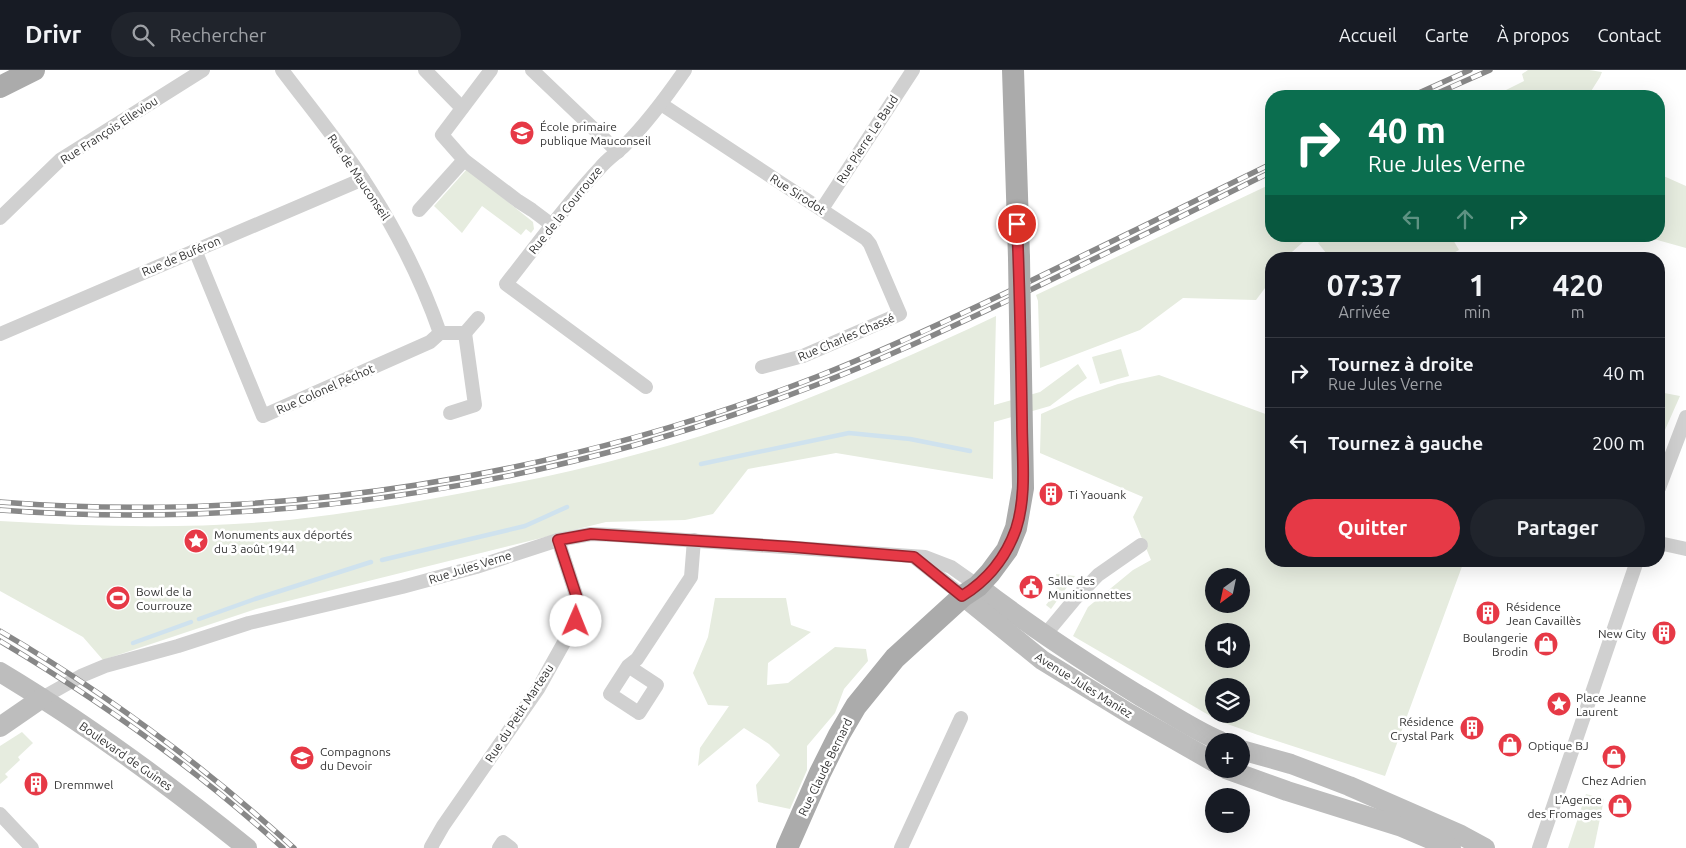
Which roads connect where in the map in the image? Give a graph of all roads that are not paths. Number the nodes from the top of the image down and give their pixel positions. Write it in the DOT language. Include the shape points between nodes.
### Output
graph roads {
  1 [pos="34,70"];
  2 [pos="203,70"];
  3 [pos="282,70"];
  4 [pos="425,70"];
  5 [pos="491,70"];
  6 [pos="685,70"];
  7 [pos="914,70"];
  8 [pos="1013,70"];
  9 [pos="537,71"];
  10 [pos="0,87"];
  11 [pos="661,104"];
  12 [pos="462,108"];
  13 [pos="618,152"];
  14 [pos="464,160"];
  15 [pos="363,179"];
  16 [pos="822,209"];
  17 [pos="419,210"];
  18 [pos="0,218"];
  19 [pos="552,225"];
  20 [pos="194,250"];
  21 [pos="900,314"];
  22 [pos="478,318"];
  23 [pos="465,333"];
  24 [pos="0,334"];
  25 [pos="440,334"];
  26 [pos="762,368"];
  27 [pos="646,387"];
  28 [pos="450,413"];
  29 [pos="1686,417"];
  30 [pos="1665,472"];
  31 [pos="558,540"];
  32 [pos="694,540"];
  33 [pos="1665,544"];
  34 [pos="1141,545"];
  35 [pos="1686,549"];
  36 [pos="1635,567"];
  37 [pos="970,591"];
  38 [pos="1044,636"];
  39 [pos="628,666"];
  40 [pos="0,672"];
  41 [pos="42,698"];
  42 [pos="961,718"];
  43 [pos="0,727"];
  44 [pos="1205,734"];
  45 [pos="1250,753"];
  46 [pos="1205,757"];
  47 [pos="1250,778"];
  48 [pos="0,814"];
  49 [pos="32,848"];
  50 [pos="247,848"];
  51 [pos="431,848"];
  52 [pos="499,848"];
  53 [pos="511,848"];
  54 [pos="787,848"];
  55 [pos="901,848"];
  56 [pos="1451,848"];
  57 [pos="1486,848"];
  58 [pos="1539,848"];
  1 -- 10 [label="main road"];
  2 -- 18 [label="street, Rue François Elleviou" via="60,160"];
  3 -- 15 [label="street, Rue de Mauconseil"];
  4 -- 12 [label="street"];
  5 -- 12 [label="street"];
  6 -- 11 [label="street, Rue de la Courrouze"];
  7 -- 16 [label="street, Rue Pierre Le Baud"];
  8 -- 37 [label="main road, Rue Claude Bernard, bridge" via="1023,488 1016,528 1007,550"];
  9 -- 13 [label="street"];
  11 -- 13 [label="street, Rue de la Courrouze"];
  11 -- 16 [label="street, Rue Sirodot"];
  12 -- 14 [label="street" via="442,135"];
  13 -- 19 [label="street, Rue de la Courrouze" via="601,166"];
  14 -- 17 [label="street"];
  14 -- 19 [label="street"];
  15 -- 20 [label="street, Rue de Buféron"];
  15 -- 25 [label="street, Rue de Mauconseil" via="397,235"];
  16 -- 21 [label="street, Rue Sirodot" via="870,244"];
  19 -- 27 [label="street, Rue de la Courrouze" via="506,284"];
  20 -- 24 [label="street, Rue de Buféron"];
  20 -- 25 [label="street, Rue Colonel Péchot" via="263,416 430,342"];
  21 -- 26 [label="street, Rue Charles Chassé" via="803,356"];
  22 -- 23 [label="street"];
  23 -- 25 [label="street"];
  23 -- 28 [label="street" via="475,405"];
  29 -- 30 [label="street"];
  31 -- 32 [label="street, Rue Jules Verne" via="599,534"];
  31 -- 41 [label="street, Rue Jules Verne" via="476,567 249,623 105,666"];
  31 -- 51 [label="street, Rue du Petit Marteau" via="579,604 576,621 538,688"];
  32 -- 37 [label="street, Rue Jules Verne" via="925,557 951,567"];
  32 -- 39 [label="street" via="691,577 637,659"];
  33 -- 35 [label="street"];
  34 -- 38 [label="street" via="1098,575"];
  36 -- 58 [label="street"];
  37 -- 38 [label="main road, Avenue Jules Maniez"];
  37 -- 46 [label="main road, Avenue Jules Maniez" via="1042,660"];
  37 -- 54 [label="main road, Rue Claude Bernard" via="895,658 856,706 838,736"];
  38 -- 44 [label="main road, Avenue Jules Maniez"];
  40 -- 41 [label="main road, Boulevard de Guines"];
  41 -- 43 [label="main road"];
  41 -- 50 [label="main road, Boulevard de Guines" via="134,759"];
  42 -- 55 [label="street"];
  45 -- 57 [label="main road" via="1349,786"];
  47 -- 56 [label="main road" via="1402,827"];
  48 -- 49 [label="street"];
  52 -- 53 [label="street" via="503,842"];
}
